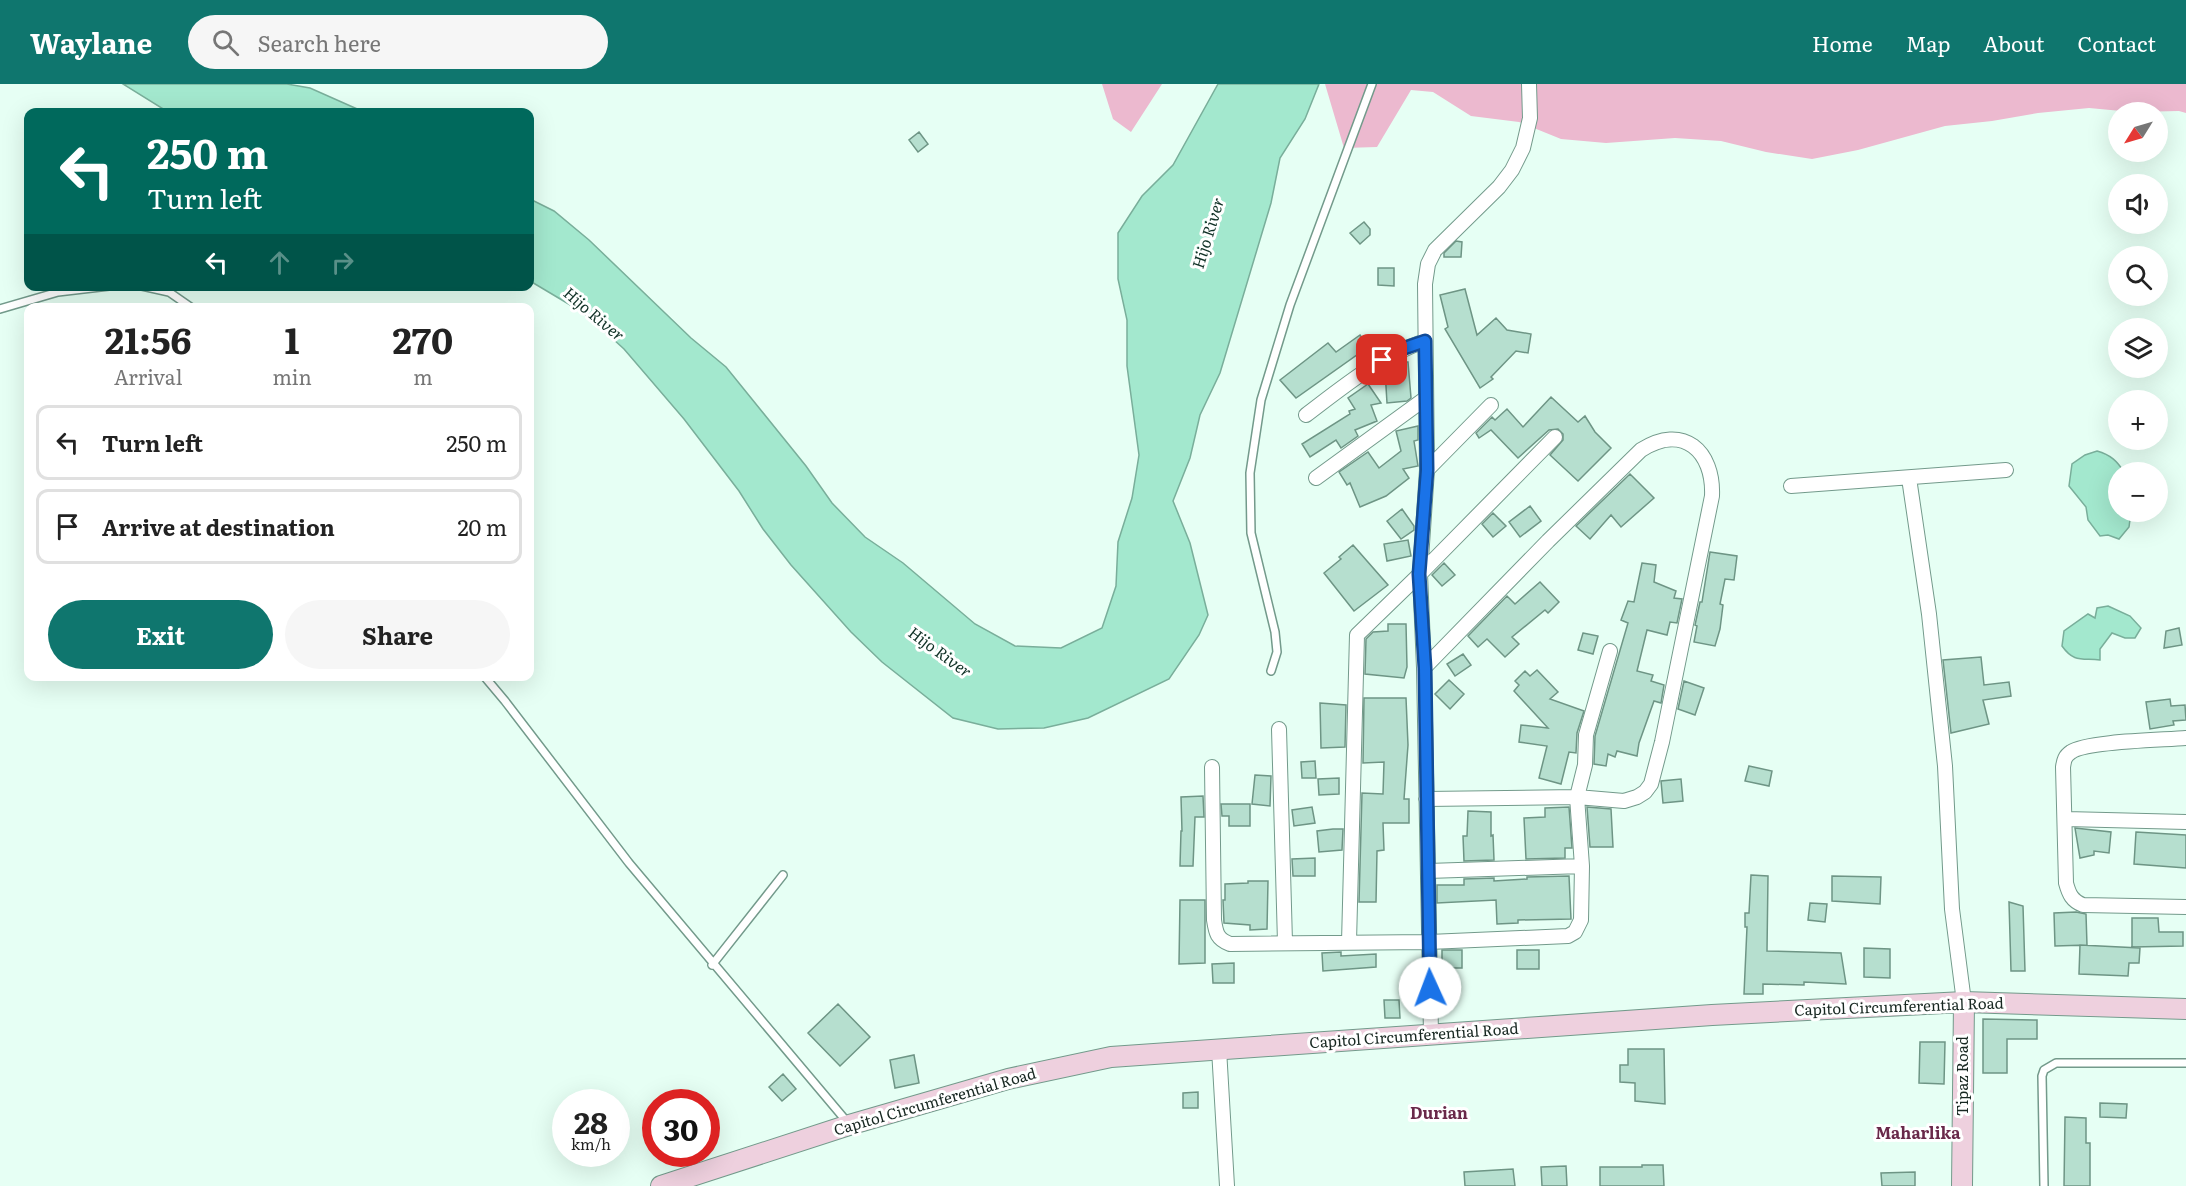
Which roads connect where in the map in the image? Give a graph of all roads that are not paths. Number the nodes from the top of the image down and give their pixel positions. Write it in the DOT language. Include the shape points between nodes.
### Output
graph roads {
  1 [pos="1372,84"];
  2 [pos="1529,84"];
  3 [pos="66,291"];
  4 [pos="164,291"];
  5 [pos="185,303"];
  6 [pos="0,309"];
  7 [pos="1425,341"];
  8 [pos="1426,398"];
  9 [pos="1491,405"];
  10 [pos="1306,415"];
  11 [pos="1555,437"];
  12 [pos="1427,470"];
  13 [pos="2006,470"];
  14 [pos="1316,478"];
  15 [pos="1909,478"];
  16 [pos="1791,486"];
  17 [pos="1419,574"];
  18 [pos="1610,651"];
  19 [pos="1425,668"];
  20 [pos="1271,671"];
  21 [pos="488,681"];
  22 [pos="1279,729"];
  23 [pos="2186,738"];
  24 [pos="1212,767"];
  25 [pos="1577,797"];
  26 [pos="1426,799"];
  27 [pos="2066,819"];
  28 [pos="2186,822"];
  29 [pos="1582,866"];
  30 [pos="1428,871"];
  31 [pos="783,875"];
  32 [pos="2186,907"];
  33 [pos="1285,942"];
  34 [pos="1349,942"];
  35 [pos="1428,942"];
  36 [pos="712,964"];
  37 [pos="1964,1002"];
  38 [pos="2186,1009"];
  39 [pos="1431,1034"];
  40 [pos="1219,1049"];
  41 [pos="2186,1063"];
  42 [pos="849,1125"];
  43 [pos="661,1186"];
  44 [pos="1227,1186"];
  45 [pos="1962,1186"];
  46 [pos="2044,1186"];
  1 -- 20 [label="lane" via="1290,305 1261,400 1250,473 1251,533 1275,632 1277,652"];
  2 -- 7 [label="street" via="1530,118 1523,148 1512,170 1449,234 1428,264"];
  3 -- 6 [label="lane"];
  4 -- 5 [label="lane"];
  7 -- 8 [label="street"];
  7 -- 10 [label="street" via="1382,360"];
  8 -- 12 [label="street"];
  8 -- 14 [label="street"];
  9 -- 12 [label="street"];
  11 -- 17 [label="street"];
  12 -- 17 [label="street"];
  13 -- 15 [label="street"];
  15 -- 16 [label="street"];
  15 -- 37 [label="street" via="1945,766 1952,909"];
  17 -- 19 [label="street"];
  17 -- 34 [label="street" via="1357,634"];
  18 -- 25 [label="street" via="1590,716"];
  19 -- 25 [label="street" via="1629,460 1654,441 1669,437 1697,448 1713,480 1712,496 1651,784 1645,792 1624,801"];
  19 -- 26 [label="street"];
  21 -- 36 [label="lane"];
  22 -- 33 [label="street"];
  23 -- 27 [label="street" via="2073,750 2064,758 2063,767"];
  24 -- 33 [label="street" via="1216,934 1230,944"];
  25 -- 26 [label="street"];
  25 -- 29 [label="street"];
  26 -- 30 [label="street"];
  27 -- 28 [label="street"];
  27 -- 32 [label="street" via="2066,883 2076,902"];
  29 -- 30 [label="street"];
  29 -- 35 [label="street" via="1581,920 1568,936"];
  30 -- 35 [label="street"];
  31 -- 36 [label="lane"];
  33 -- 34 [label="street"];
  34 -- 35 [label="street"];
  35 -- 39 [label="street"];
  36 -- 42 [label="lane"];
  37 -- 38 [label="main road, Capitol Circumferential Road"];
  37 -- 39 [label="main road, Capitol Circumferential Road"];
  37 -- 45 [label="main road, Tipaz Road"];
  39 -- 40 [label="main road, Capitol Circumferential Road"];
  40 -- 42 [label="main road, Capitol Circumferential Road" via="1111,1057 1057,1068"];
  40 -- 44 [label="street"];
  41 -- 46 [label="lane" via="2056,1063 2044,1070"];
  42 -- 43 [label="main road, Capitol Circumferential Road"];
}
